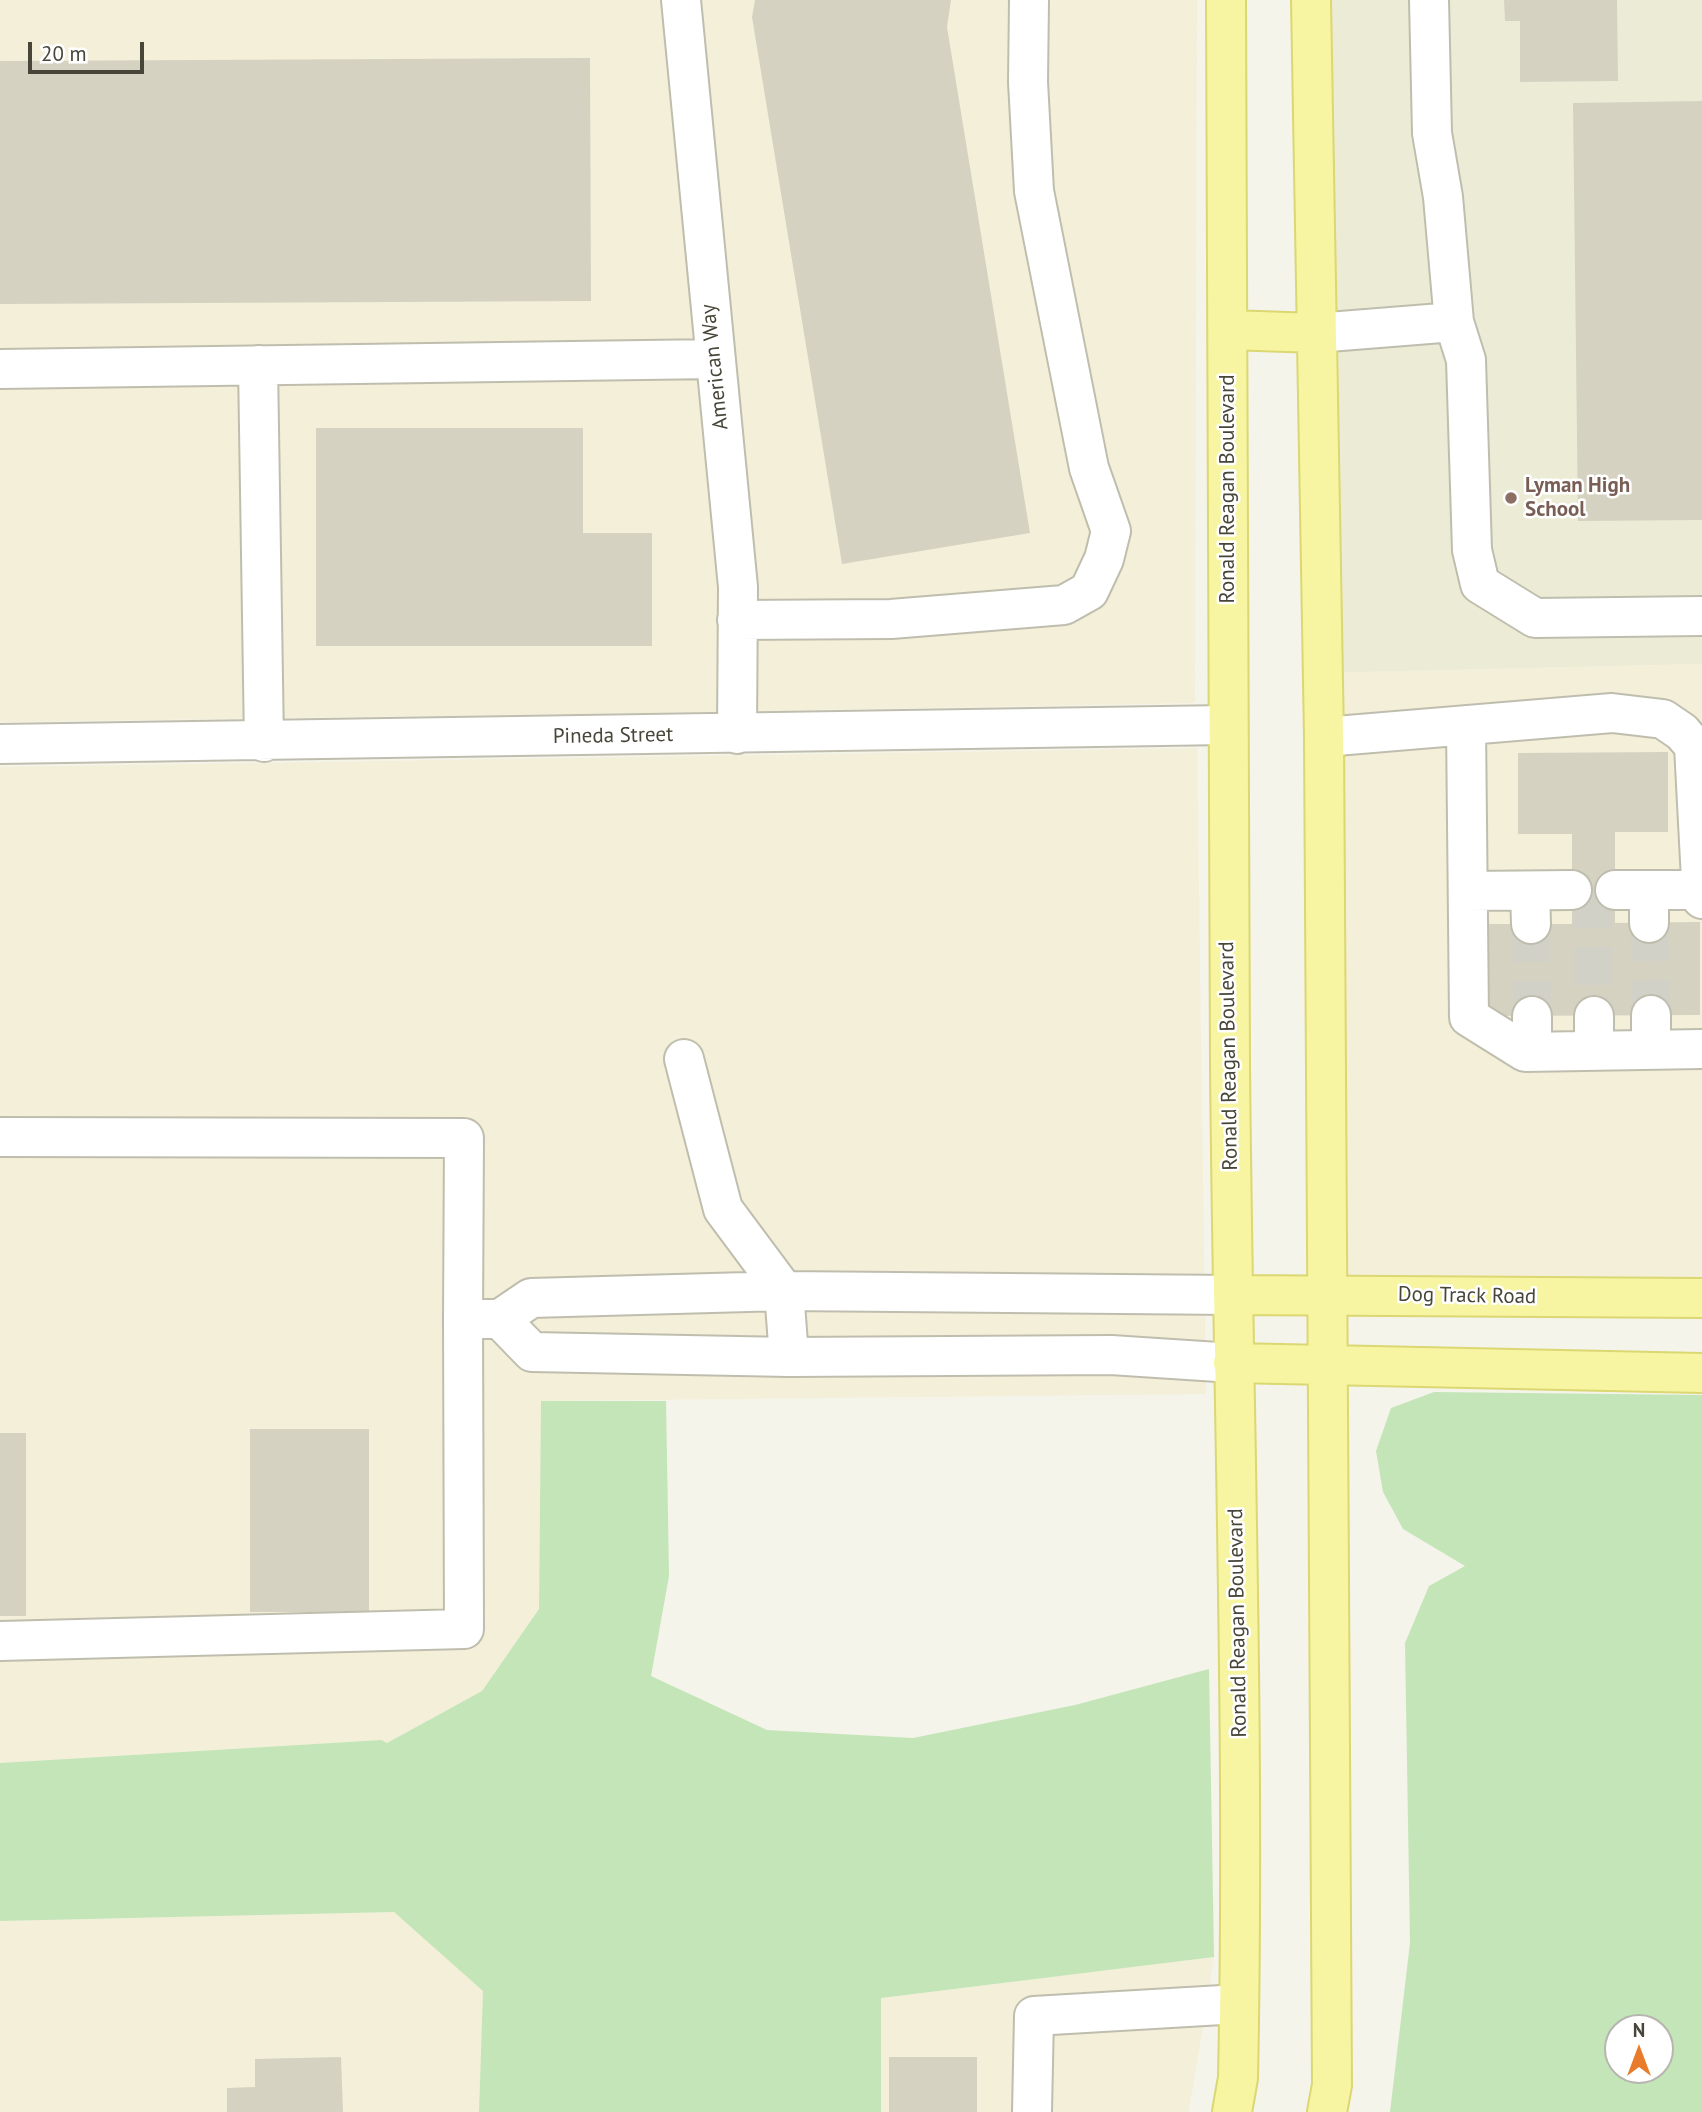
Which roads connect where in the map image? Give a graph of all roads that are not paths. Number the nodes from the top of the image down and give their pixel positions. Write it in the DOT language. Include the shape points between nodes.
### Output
graph roads {
  1 [pos="681,0"];
  2 [pos="1029,0"];
  3 [pos="1226,0"];
  4 [pos="1311,0"];
  5 [pos="1429,0"];
  6 [pos="1454,322"];
  7 [pos="1229,330"];
  8 [pos="1316,333"];
  9 [pos="715,359"];
  10 [pos="258,365"];
  11 [pos="0,369"];
  12 [pos="1702,616"];
  13 [pos="737,620"];
  14 [pos="1226,724"];
  15 [pos="1466,725"];
  16 [pos="737,734"];
  17 [pos="1324,737"];
  18 [pos="264,742"];
  19 [pos="0,744"];
  20 [pos="1572,890"];
  21 [pos="1468,891"];
  22 [pos="1702,895"];
  23 [pos="1638,901"];
  24 [pos="1702,1049"];
  25 [pos="684,1059"];
  26 [pos="0,1137"];
  27 [pos="784,1292"];
  28 [pos="1233,1295"];
  29 [pos="1328,1295"];
  30 [pos="617,1297"];
  31 [pos="1702,1298"];
  32 [pos="481,1319"];
  33 [pos="615,1353"];
  34 [pos="789,1357"];
  35 [pos="1233,1363"];
  36 [pos="1328,1366"];
  37 [pos="1702,1373"];
  38 [pos="0,1641"];
  39 [pos="1239,2004"];
  40 [pos="1032,2112"];
  41 [pos="1232,2112"];
  42 [pos="1327,2112"];
  1 -- 9 [label="street, American Way"];
  2 -- 13 [label="street" via="1034,191 1089,468 1111,531 1089,591 1064,605 891,619"];
  3 -- 7 [label="main road, Ronald Reagan Boulevard"];
  4 -- 8 [label="main road"];
  5 -- 6 [label="street" via="1432,133 1443,197"];
  6 -- 8 [label="street"];
  6 -- 12 [label="street" via="1466,360 1472,550 1480,584 1535,618"];
  7 -- 8 [label="main road"];
  7 -- 14 [label="main road, Ronald Reagan Boulevard"];
  8 -- 17 [label="main road"];
  9 -- 10 [label="street"];
  9 -- 13 [label="street, American Way" via="738,587"];
  10 -- 11 [label="street"];
  10 -- 18 [label="street"];
  13 -- 16 [label="street, American Way"];
  14 -- 16 [label="street, Pineda Street"];
  14 -- 28 [label="main road, Ronald Reagan Boulevard"];
  15 -- 17 [label="street"];
  15 -- 21 [label="street"];
  15 -- 22 [label="street" via="1612,713 1663,719 1682,732 1694,746"];
  16 -- 18 [label="street, Pineda Street"];
  17 -- 29 [label="main road"];
  18 -- 19 [label="street, Pineda Street"];
  20 -- 21 [label="street" via="1530,907"];
  21 -- 24 [label="street" via="1469,1017 1525,1052 1532,1034 1651,1033"];
  22 -- 23 [label="street"];
  25 -- 27 [label="street" via="723,1209"];
  26 -- 32 [label="street" via="464,1138"];
  27 -- 28 [label="street"];
  27 -- 30 [label="street"];
  27 -- 34 [label="street"];
  28 -- 29 [label="main road, Dog Track Road"];
  28 -- 35 [label="main road, Ronald Reagan Boulevard"];
  29 -- 31 [label="main road, Dog Track Road"];
  29 -- 36 [label="main road"];
  30 -- 32 [label="street" via="531,1298"];
  30 -- 33 [label="street"];
  32 -- 33 [label="street" via="532,1352"];
  32 -- 38 [label="street" via="464,1629"];
  33 -- 34 [label="street"];
  34 -- 35 [label="street" via="1111,1355"];
  35 -- 36 [label="main road"];
  35 -- 39 [label="main road, Ronald Reagan Boulevard" via="1243,1832"];
  36 -- 37 [label="main road"];
  36 -- 42 [label="main road" via="1332,2085"];
  39 -- 40 [label="street" via="1034,2016"];
  39 -- 41 [label="main road, Ronald Reagan Boulevard" via="1238,2078"];
}
